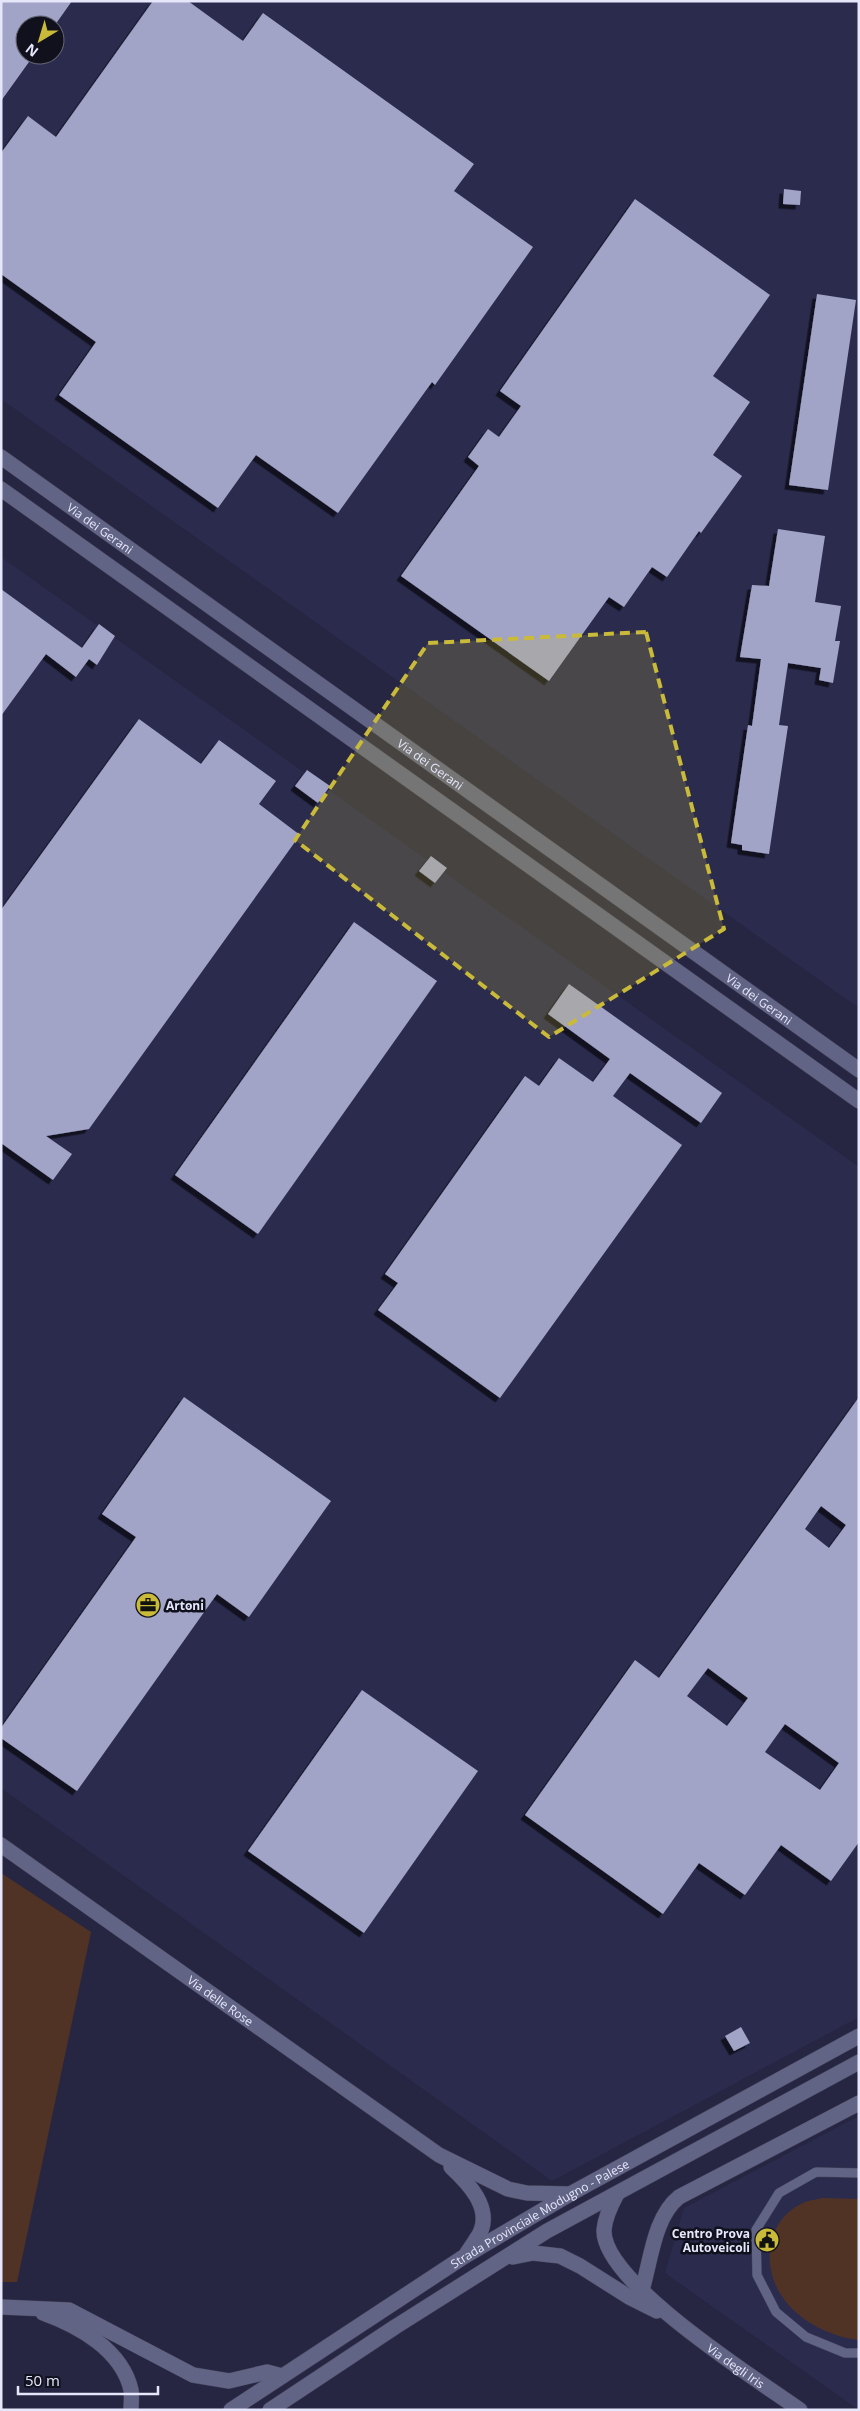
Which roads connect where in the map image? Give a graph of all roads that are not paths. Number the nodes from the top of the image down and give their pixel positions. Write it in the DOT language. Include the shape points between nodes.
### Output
graph roads {
  1 [pos="1,457"];
  2 [pos="1,489"];
  3 [pos="859,1070"];
  4 [pos="859,1101"];
  5 [pos="1,1845"];
  6 [pos="859,2036"];
  7 [pos="859,2062"];
  8 [pos="859,2103"];
  9 [pos="439,2155"];
  10 [pos="859,2173"];
  11 [pos="570,2194"];
  12 [pos="617,2194"];
  13 [pos="465,2256"];
  14 [pos="504,2258"];
  15 [pos="642,2290"];
  16 [pos="1,2307"];
  17 [pos="30,2308"];
  18 [pos="675,2321"];
  19 [pos="859,2353"];
  20 [pos="282,2376"];
  21 [pos="131,2410"];
  22 [pos="231,2410"];
  23 [pos="270,2410"];
  24 [pos="800,2410"];
  1 -- 3 [label="street, Via dei Gerani"];
  2 -- 4 [label="street, Via dei Gerani"];
  5 -- 9 [label="street, Via delle Rose"];
  6 -- 11 [label="street, Strada Provinciale Modugno - Palese"];
  7 -- 12 [label="street, Strada Provinciale Modugno - Palese"];
  8 -- 15 [label="street" via="669,2205 662,2216"];
  9 -- 11 [label="street" via="508,2189"];
  9 -- 13 [label="street" via="475,2194 484,2215 480,2233"];
  10 -- 19 [label="lane" via="816,2172 779,2193 756,2230 757,2274 776,2312 806,2337 845,2353"];
  11 -- 13 [label="street, Strada Provinciale Modugno - Palese"];
  12 -- 14 [label="street, Strada Provinciale Modugno - Palese"];
  12 -- 15 [label="street" via="604,2231 611,2254"];
  13 -- 20 [label="street, Strada Provinciale Modugno - Palese"];
  14 -- 18 [label="street" via="533,2253 560,2256"];
  14 -- 23 [label="street, Strada Provinciale Modugno - Palese"];
  15 -- 18 [label="street"];
  16 -- 17 [label="street"];
  17 -- 20 [label="street" via="69,2310 193,2375 229,2381 267,2372"];
  17 -- 21 [label="street" via="69,2322 97,2341 118,2362 131,2390"];
  18 -- 24 [label="street, Via degli Iris"];
  20 -- 22 [label="street, Strada Provinciale Modugno - Palese"];
}
